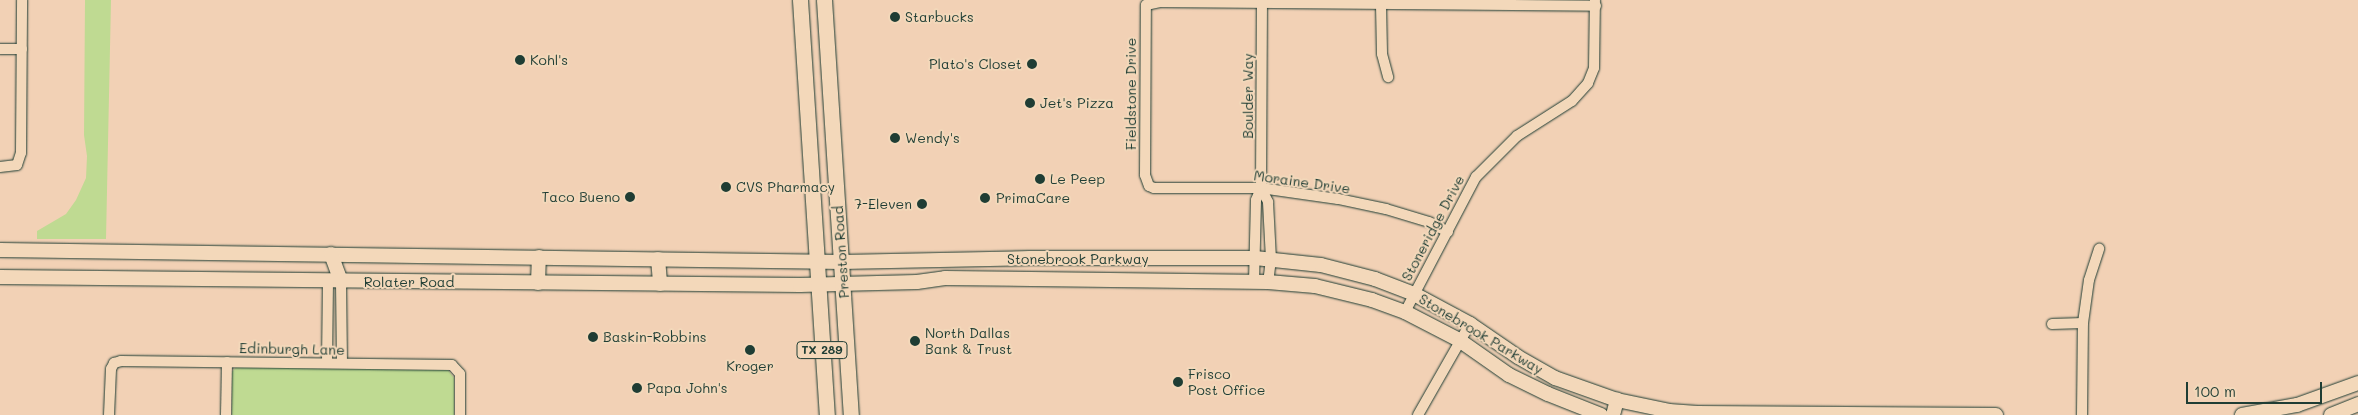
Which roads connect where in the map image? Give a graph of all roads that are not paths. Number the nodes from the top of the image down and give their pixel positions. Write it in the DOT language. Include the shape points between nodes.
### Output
graph roads {
  1 [pos="22,0"];
  2 [pos="800,0"];
  3 [pos="824,0"];
  4 [pos="1595,3"];
  5 [pos="1262,4"];
  6 [pos="1381,5"];
  7 [pos="0,49"];
  8 [pos="22,49"];
  9 [pos="827,49"];
  10 [pos="803,50"];
  11 [pos="1388,77"];
  12 [pos="0,167"];
  13 [pos="1149,186"];
  14 [pos="1261,188"];
  15 [pos="1448,232"];
  16 [pos="2099,249"];
  17 [pos="0,250"];
  18 [pos="332,254"];
  19 [pos="539,257"];
  20 [pos="1030,258"];
  21 [pos="1255,258"];
  22 [pos="658,259"];
  23 [pos="1271,259"];
  24 [pos="1123,260"];
  25 [pos="816,262"];
  26 [pos="842,262"];
  27 [pos="0,276"];
  28 [pos="1029,279"];
  29 [pos="1123,280"];
  30 [pos="335,282"];
  31 [pos="1261,282"];
  32 [pos="538,283"];
  33 [pos="660,284"];
  34 [pos="843,284"];
  35 [pos="818,285"];
  36 [pos="1414,294"];
  37 [pos="1406,312"];
  38 [pos="2082,323"];
  39 [pos="1470,324"];
  40 [pos="2052,324"];
  41 [pos="1459,340"];
  42 [pos="227,362"];
  43 [pos="327,363"];
  44 [pos="342,363"];
  45 [pos="2358,383"];
  46 [pos="1603,395"];
  47 [pos="1616,400"];
  48 [pos="2358,404"];
  49 [pos="1599,414"];
  50 [pos="110,415"];
  51 [pos="226,415"];
  52 [pos="460,415"];
  53 [pos="827,415"];
  54 [pos="851,415"];
  55 [pos="1418,415"];
  56 [pos="1613,415"];
  57 [pos="1792,415"];
  58 [pos="1996,415"];
  59 [pos="2082,415"];
  60 [pos="2242,415"];
  61 [pos="2331,415"];
  1 -- 8 [label="street"];
  2 -- 10 [label="main road, Preston Road / TX 289"];
  3 -- 9 [label="main road, Preston Road / TX 289"];
  4 -- 6 [label="street"];
  4 -- 15 [label="street, Stoneridge Drive" via="1594,68 1588,84 1572,101 1517,136 1492,159 1476,176"];
  5 -- 6 [label="street"];
  5 -- 13 [label="street, Fieldstone Drive" via="1149,2 1146,5 1145,175"];
  5 -- 14 [label="street, Boulder Way"];
  6 -- 11 [label="street" via="1382,54"];
  7 -- 8 [label="street"];
  8 -- 12 [label="street" via="20,153 17,165"];
  9 -- 10 [label="main road"];
  9 -- 26 [label="main road, Preston Road / TX 289"];
  10 -- 25 [label="main road, Preston Road / TX 289"];
  13 -- 14 [label="street, Moraine Drive"];
  14 -- 15 [label="street, Moraine Drive" via="1386,209"];
  14 -- 21 [label="street, Boulder Way" via="1256,200"];
  14 -- 23 [label="street, Boulder Way" via="1268,202"];
  15 -- 36 [label="street, Stoneridge Drive"];
  16 -- 38 [label="street" via="2089,280"];
  17 -- 18 [label="main road, Rolater Road"];
  18 -- 19 [label="main road, Rolater Road"];
  18 -- 30 [label="main road"];
  19 -- 22 [label="main road, Rolater Road"];
  19 -- 32 [label="main road"];
  20 -- 24 [label="main road, Stonebrook Parkway"];
  20 -- 26 [label="main road, Stonebrook Parkway"];
  20 -- 28 [label="main road"];
  21 -- 23 [label="main road, Stonebrook Parkway"];
  21 -- 24 [label="main road, Stonebrook Parkway"];
  21 -- 31 [label="street, Boulder Way"];
  22 -- 25 [label="main road, Rolater Road"];
  22 -- 33 [label="main road"];
  23 -- 31 [label="street, Boulder Way"];
  23 -- 36 [label="main road, Stonebrook Parkway" via="1321,265 1375,279"];
  24 -- 29 [label="main road"];
  25 -- 26 [label="main road, Stonebrook Parkway"];
  25 -- 35 [label="main road, Preston Road / TX 289"];
  26 -- 34 [label="main road, Preston Road / TX 289"];
  27 -- 30 [label="main road, Rolater Road"];
  28 -- 29 [label="main road, Stonebrook Parkway"];
  28 -- 34 [label="main road, Stonebrook Parkway" via="945,278"];
  29 -- 31 [label="main road, Stonebrook Parkway"];
  30 -- 32 [label="main road, Rolater Road"];
  30 -- 43 [label="street"];
  30 -- 44 [label="street"];
  31 -- 37 [label="main road, Stonebrook Parkway" via="1342,291"];
  32 -- 33 [label="main road, Rolater Road"];
  33 -- 35 [label="main road, Rolater Road"];
  34 -- 35 [label="main road, Stonebrook Parkway"];
  34 -- 54 [label="main road, Preston Road / TX 289"];
  35 -- 53 [label="main road, Preston Road / TX 289"];
  36 -- 37 [label="street, Stoneridge Drive"];
  36 -- 39 [label="main road, Stonebrook Parkway"];
  37 -- 41 [label="main road, Stonebrook Parkway"];
  38 -- 40 [label="street"];
  38 -- 59 [label="street"];
  39 -- 41 [label="street"];
  39 -- 46 [label="main road, Stonebrook Parkway" via="1556,378"];
  41 -- 49 [label="main road, Stonebrook Parkway" via="1509,375"];
  41 -- 55 [label="street"];
  42 -- 43 [label="street, Edinburgh Lane"];
  42 -- 50 [label="street, Edinburgh Lane" via="114,363 110,370"];
  42 -- 51 [label="street"];
  43 -- 44 [label="street, Edinburgh Lane"];
  44 -- 52 [label="street, Edinburgh Lane" via="452,365 458,368 460,379"];
  45 -- 60 [label="main road" via="2297,405"];
  46 -- 47 [label="main road, Stonebrook Parkway"];
  46 -- 49 [label="main road"];
  47 -- 56 [label="main road"];
  47 -- 57 [label="main road, Stonebrook Parkway" via="1669,411"];
  48 -- 61 [label="main road"];
  57 -- 58 [label="main road, Stonebrook Parkway"];
}
